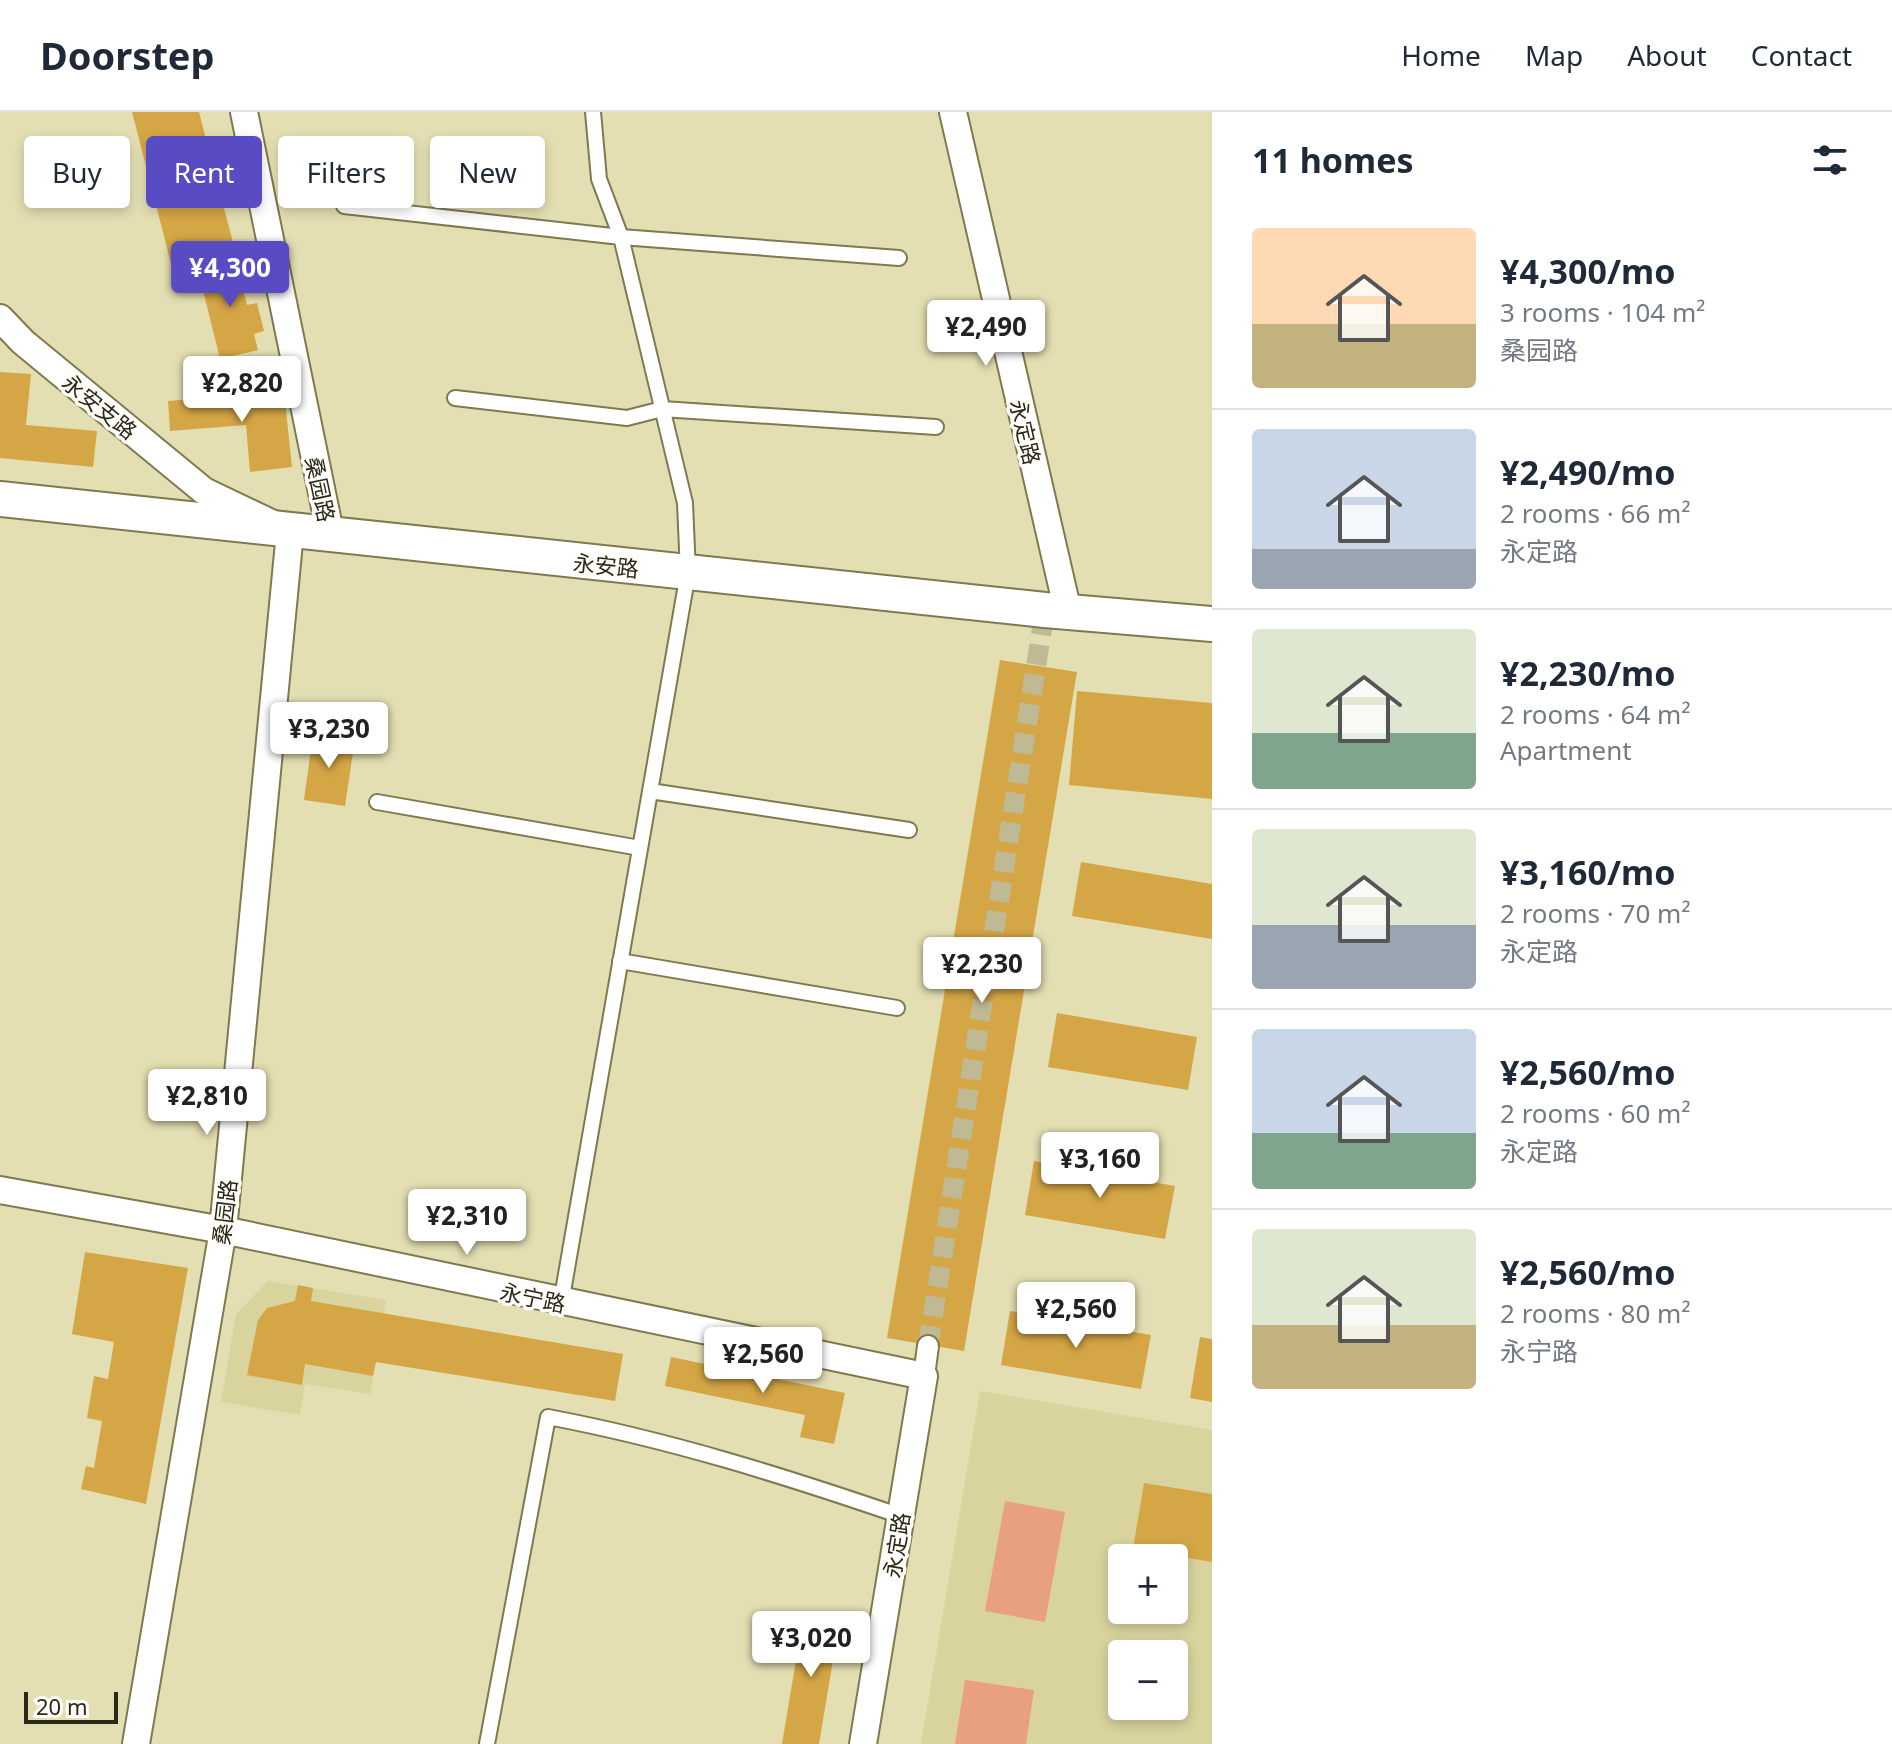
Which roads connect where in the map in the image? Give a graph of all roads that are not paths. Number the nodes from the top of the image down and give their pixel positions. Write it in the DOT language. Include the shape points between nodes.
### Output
graph roads {
  1 [pos="244,112"];
  2 [pos="593,112"];
  3 [pos="953,112"];
  4 [pos="362,208"];
  5 [pos="621,237"];
  6 [pos="899,258"];
  7 [pos="0,318"];
  8 [pos="455,398"];
  9 [pos="662,409"];
  10 [pos="936,427"];
  11 [pos="0,499"];
  12 [pos="290,532"];
  13 [pos="331,537"];
  14 [pos="688,573"];
  15 [pos="1068,612"];
  16 [pos="1212,624"];
  17 [pos="650,791"];
  18 [pos="377,802"];
  19 [pos="909,830"];
  20 [pos="640,848"];
  21 [pos="620,961"];
  22 [pos="897,1008"];
  23 [pos="0,1190"];
  24 [pos="223,1230"];
  25 [pos="561,1303"];
  26 [pos="928,1346"];
  27 [pos="924,1376"];
  28 [pos="901,1516"];
  29 [pos="136,1744"];
  30 [pos="487,1744"];
  31 [pos="863,1744"];
  1 -- 13 [label="street, 桑园路"];
  2 -- 5 [label="lane" via="599,179"];
  3 -- 15 [label="street, 永定路"];
  4 -- 5 [label="lane"];
  5 -- 6 [label="lane"];
  5 -- 9 [label="lane"];
  7 -- 12 [label="street, 永安支路" via="204,491"];
  8 -- 9 [label="lane" via="627,418"];
  9 -- 10 [label="lane"];
  9 -- 14 [label="lane" via="685,503"];
  11 -- 12 [label="street, 永安路"];
  12 -- 13 [label="street, 永安路"];
  12 -- 24 [label="street, 桑园路"];
  13 -- 14 [label="street, 永安路"];
  14 -- 15 [label="street, 永安路"];
  14 -- 17 [label="lane"];
  15 -- 16 [label="street, 永安路"];
  17 -- 19 [label="lane"];
  17 -- 20 [label="lane"];
  18 -- 20 [label="lane"];
  20 -- 21 [label="lane"];
  21 -- 22 [label="lane"];
  21 -- 25 [label="lane"];
  23 -- 24 [label="street, 永宁路"];
  24 -- 25 [label="street, 永宁路"];
  24 -- 29 [label="street, 桑园路"];
  25 -- 27 [label="street, 永宁路"];
  26 -- 27 [label="street, 永定路"];
  27 -- 28 [label="street, 永定路"];
  28 -- 30 [label="lane" via="755,1465 548,1417"];
  28 -- 31 [label="street, 永定路"];
}
